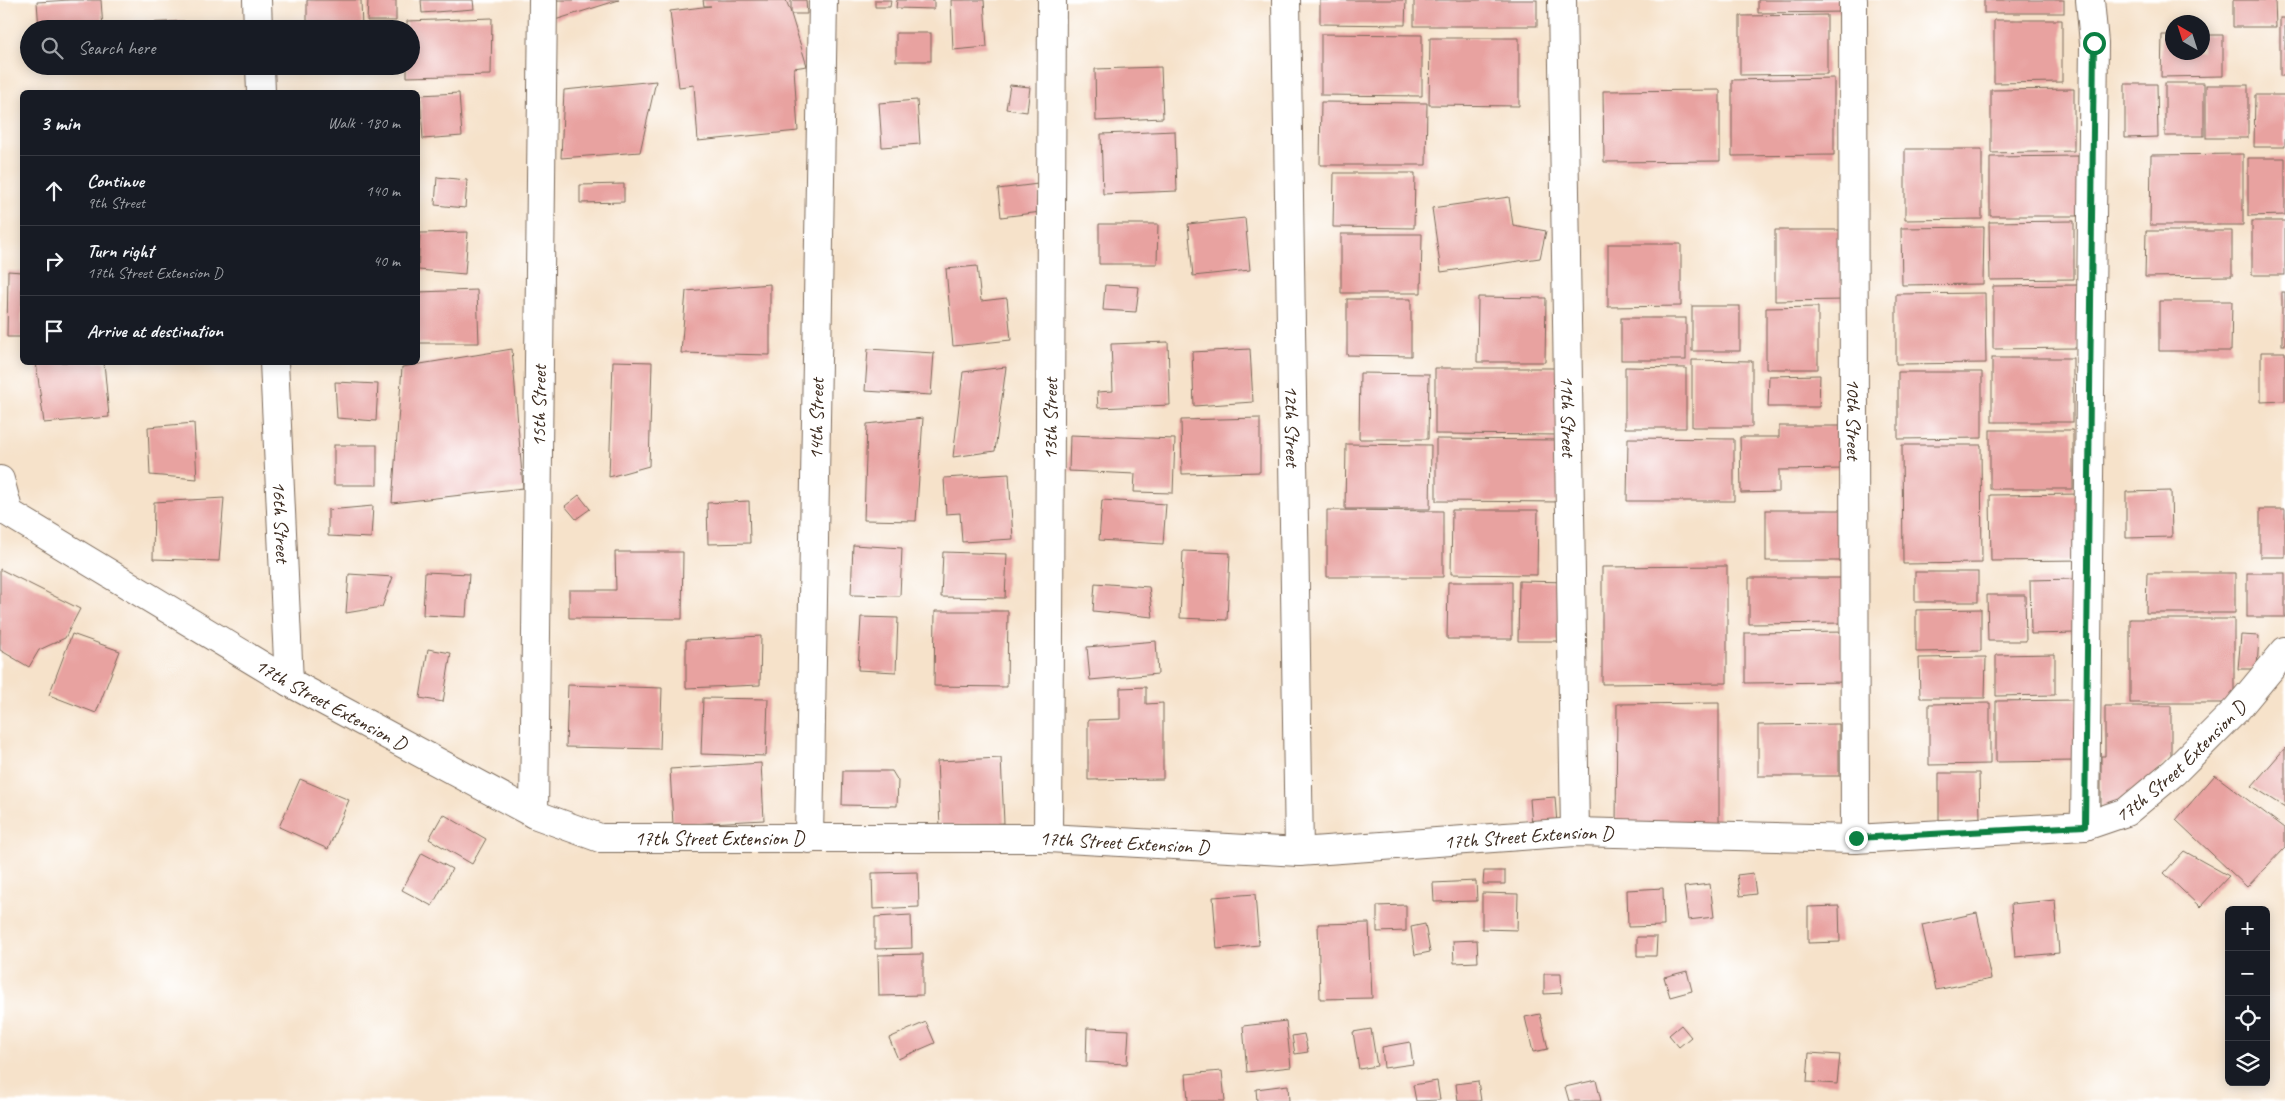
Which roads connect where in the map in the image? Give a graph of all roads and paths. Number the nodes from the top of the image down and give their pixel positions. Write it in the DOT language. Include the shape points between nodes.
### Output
graph roads {
  1 [pos="257,0"];
  2 [pos="543,0"];
  3 [pos="823,0"];
  4 [pos="1052,0"];
  5 [pos="1286,0"];
  6 [pos="1562,0"];
  7 [pos="1853,0"];
  8 [pos="2090,0"];
  9 [pos="258,20"];
  10 [pos="260,75"];
  11 [pos="261,90"];
  12 [pos="274,365"];
  13 [pos="0,480"];
  14 [pos="2285,651"];
  15 [pos="289,682"];
  16 [pos="534,814"];
  17 [pos="2085,826"];
  18 [pos="1575,832"];
  19 [pos="1048,838"];
  20 [pos="1856,838"];
  21 [pos="809,839"];
  22 [pos="1299,852"];
  1 -- 9 [label="street"];
  2 -- 16 [label="street, 15th Street"];
  3 -- 21 [label="street, 14th Street"];
  4 -- 19 [label="street, 13th Street"];
  5 -- 22 [label="street, 12th Street"];
  6 -- 18 [label="street, 11th Street"];
  7 -- 20 [label="street, 10th Street"];
  8 -- 17 [label="street" via="2094,43"];
  10 -- 11 [label="street"];
  12 -- 15 [label="street, 16th Street"];
  13 -- 15 [label="street, 17th Street Extension D" via="9,513"];
  14 -- 17 [label="street, 17th Street Extension D" via="2236,709 2174,772 2126,812"];
  15 -- 16 [label="street, 17th Street Extension D"];
  16 -- 21 [label="street, 17th Street Extension D" via="600,838"];
  17 -- 20 [label="street, 17th Street Extension D"];
  18 -- 20 [label="street, 17th Street Extension D"];
  18 -- 22 [label="street, 17th Street Extension D"];
  19 -- 21 [label="street, 17th Street Extension D"];
  19 -- 22 [label="street, 17th Street Extension D"];
}
